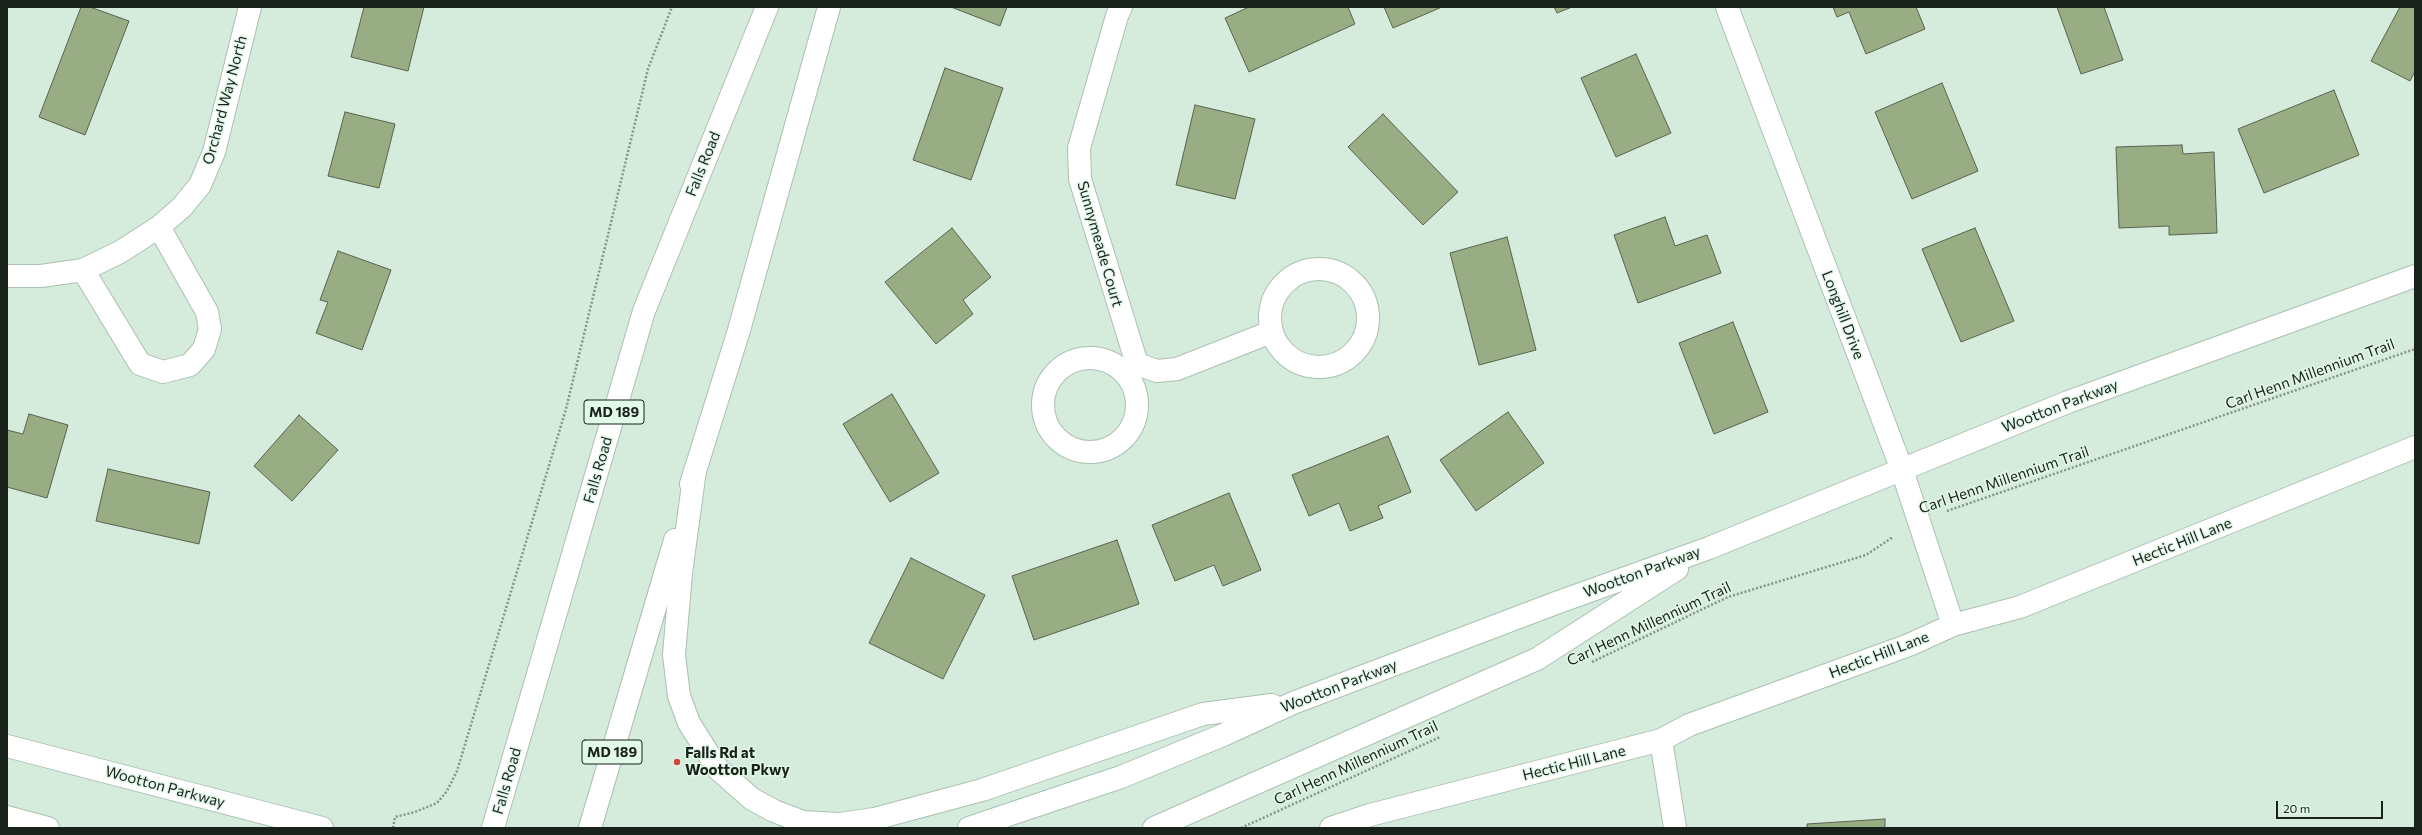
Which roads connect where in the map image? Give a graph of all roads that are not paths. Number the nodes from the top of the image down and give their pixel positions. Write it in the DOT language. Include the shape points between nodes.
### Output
graph roads {
  1 [pos="250,7"];
  2 [pos="767,7"];
  3 [pos="829,7"];
  4 [pos="1121,7"];
  5 [pos="1727,7"];
  6 [pos="159,227"];
  7 [pos="83,270"];
  8 [pos="7,276"];
  9 [pos="2415,276"];
  10 [pos="1271,332"];
  11 [pos="1131,369"];
  12 [pos="2415,447"];
  13 [pos="696,470"];
  14 [pos="1902,470"];
  15 [pos="1709,548"];
  16 [pos="1953,625"];
  17 [pos="1293,703"];
  18 [pos="1662,740"];
  19 [pos="7,746"];
  20 [pos="7,817"];
  21 [pos="48,828"];
  22 [pos="322,828"];
  23 [pos="493,828"];
  24 [pos="590,828"];
  25 [pos="970,828"];
  26 [pos="1154,828"];
  27 [pos="1332,828"];
  28 [pos="1675,828"];
  1 -- 6 [label="main road, Orchard Way North" via="214,152 200,185 182,207"];
  2 -- 23 [label="main road, Falls Road / MD 189" via="644,311"];
  3 -- 13 [label="main road, MD 189" via="739,330"];
  4 -- 11 [label="main road, Sunnymeade Court" via="1116,16 1079,148 1080,179"];
  5 -- 14 [label="main road, Longhill Drive"];
  6 -- 7 [label="main road, Orchard Way North" via="120,252"];
  6 -- 7 [label="main road" via="207,312 210,329 204,349 190,365 163,372 140,364"];
  7 -- 8 [label="main road, Orchard Way North" via="41,276"];
  9 -- 14 [label="main road, Wootton Parkway" via="2068,402"];
  10 -- 10 [label="main road" via="1286,356 1298,364 1311,368 1326,368 1351,356 1360,345 1369,318 1366,304 1352,281 1339,273 1326,269 1298,273 1277,291 1271,304 1268,318"];
  10 -- 11 [label="main road, Sunnymeade Court" via="1177,369"];
  11 -- 11 [label="main road, Sunnymeade Court" via="1101,359 1086,358 1072,362 1060,370 1047,387 1043,408 1046,423 1066,445 1087,451 1108,448 1121,440 1130,429 1136,408"];
  12 -- 16 [label="main road, Hectic Hill Lane" via="2020,607"];
  13 -- 17 [label="main road" via="681,573 674,655 679,696 689,723 718,769 752,799 774,811 803,822 840,824 874,819 982,790 1203,714"];
  13 -- 24 [label="main road, MD 189"];
  14 -- 15 [label="main road, Wootton Parkway"];
  14 -- 16 [label="main road, Longhill Drive"];
  15 -- 17 [label="main road, Wootton Parkway"];
  15 -- 26 [label="main road, Wootton Parkway" via="1537,659"];
  16 -- 18 [label="main road, Hectic Hill Lane" via="1909,645 1689,725"];
  17 -- 25 [label="main road, Wootton Parkway" via="1121,777"];
  18 -- 27 [label="main road, Hectic Hill Lane" via="1370,815"];
  18 -- 28 [label="main road"];
  19 -- 22 [label="main road, Wootton Parkway"];
  20 -- 21 [label="main road"];
}
